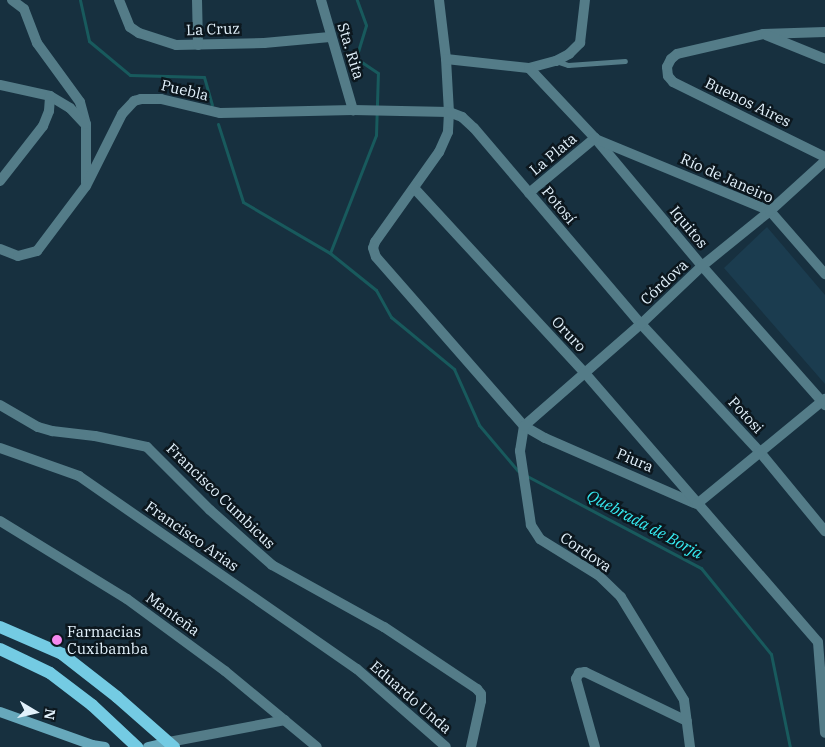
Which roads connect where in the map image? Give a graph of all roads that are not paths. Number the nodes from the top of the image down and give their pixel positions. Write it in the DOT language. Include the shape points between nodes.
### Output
graph roads {
  1 [pos="12,0"];
  2 [pos="119,0"];
  3 [pos="197,0"];
  4 [pos="320,0"];
  5 [pos="439,0"];
  6 [pos="585,0"];
  7 [pos="825,32"];
  8 [pos="763,34"];
  9 [pos="330,37"];
  10 [pos="198,45"];
  11 [pos="446,59"];
  12 [pos="825,59"];
  13 [pos="556,61"];
  14 [pos="625,62"];
  15 [pos="530,68"];
  16 [pos="0,85"];
  17 [pos="50,96"];
  18 [pos="353,110"];
  19 [pos="449,112"];
  20 [pos="86,124"];
  21 [pos="595,138"];
  22 [pos="825,157"];
  23 [pos="825,161"];
  24 [pos="0,181"];
  25 [pos="86,186"];
  26 [pos="414,188"];
  27 [pos="529,193"];
  28 [pos="770,211"];
  29 [pos="0,249"];
  30 [pos="702,266"];
  31 [pos="825,274"];
  32 [pos="641,324"];
  33 [pos="584,372"];
  34 [pos="824,402"];
  35 [pos="0,405"];
  36 [pos="524,426"];
  37 [pos="0,448"];
  38 [pos="759,452"];
  39 [pos="697,504"];
  40 [pos="0,521"];
  41 [pos="825,531"];
  42 [pos="0,627"];
  43 [pos="821,638"];
  44 [pos="0,648"];
  45 [pos="357,669"];
  46 [pos="0,712"];
  47 [pos="285,720"];
  48 [pos="688,721"];
  49 [pos="825,733"];
  50 [pos="172,744"];
  51 [pos="105,747"];
  52 [pos="137,747"];
  53 [pos="148,747"];
  54 [pos="317,747"];
  55 [pos="446,747"];
  56 [pos="471,747"];
  57 [pos="595,747"];
  58 [pos="690,747"];
  1 -- 20 [label="street" via="24,9 40,48 76,95"];
  2 -- 10 [label="street, La Cruz" via="130,26 140,33 176,45"];
  3 -- 10 [label="street"];
  4 -- 9 [label="street, Sta. Rita"];
  5 -- 11 [label="street"];
  6 -- 13 [label="street" via="580,44"];
  7 -- 8 [label="street"];
  8 -- 12 [label="street"];
  8 -- 22 [label="street, Buenos Aires" via="677,54 667,67 668,76 673,82"];
  9 -- 10 [label="street, La Cruz"];
  9 -- 18 [label="street, Sta. Rita"];
  11 -- 15 [label="street"];
  11 -- 19 [label="street"];
  13 -- 14 [label="lane" via="568,65"];
  13 -- 15 [label="street"];
  15 -- 21 [label="street, Iquitos"];
  16 -- 17 [label="street"];
  17 -- 20 [label="street" via="70,108"];
  17 -- 24 [label="street" via="43,126"];
  18 -- 19 [label="street, Puebla"];
  18 -- 25 [label="street, Puebla" via="220,113 161,99 141,98 122,114"];
  19 -- 26 [label="street" via="448,132 439,152"];
  19 -- 27 [label="street, Potosí" via="462,116 474,128"];
  20 -- 25 [label="street"];
  21 -- 27 [label="street, La Plata"];
  21 -- 28 [label="street, Río de Janeiro"];
  21 -- 30 [label="street, Iquitos"];
  23 -- 28 [label="street, Córdova"];
  25 -- 29 [label="street, Puebla" via="37,251 18,256"];
  26 -- 33 [label="street, Oruro"];
  26 -- 36 [label="street, Piura" via="373,248 376,257"];
  27 -- 32 [label="street, Potosí"];
  28 -- 30 [label="street, Córdova"];
  28 -- 31 [label="street, Río de Janeiro"];
  30 -- 32 [label="street, Córdova"];
  30 -- 34 [label="street, Iquitos"];
  32 -- 33 [label="street, Córdova"];
  32 -- 38 [label="street, Potosi"];
  33 -- 36 [label="street, Córdova"];
  33 -- 39 [label="street, Oruro"];
  34 -- 38 [label="street"];
  35 -- 56 [label="street, Francisco Cumbicus" via="38,427 147,447 210,510 272,565 384,627 477,689 481,694"];
  36 -- 39 [label="street, Piura"];
  36 -- 48 [label="street, Cordova" via="520,451 531,525 540,540 598,575 621,597 684,700"];
  37 -- 45 [label="street, Francisco Arias" via="79,476"];
  38 -- 39 [label="street"];
  38 -- 41 [label="street, Potosi"];
  39 -- 43 [label="street, Piura"];
  40 -- 47 [label="street, Manteña" via="127,599"];
  42 -- 50 [label="main road" via="62,654"];
  43 -- 49 [label="street, Piura"];
  44 -- 52 [label="main road" via="50,673 92,705"];
  45 -- 55 [label="street, Eduardo Unda"];
  46 -- 51 [label="street"];
  47 -- 50 [label="street"];
  47 -- 54 [label="street, Manteña"];
  48 -- 57 [label="street" via="585,672 579,673 576,679"];
  48 -- 58 [label="street, Cordova"];
  50 -- 53 [label="street"];
}
